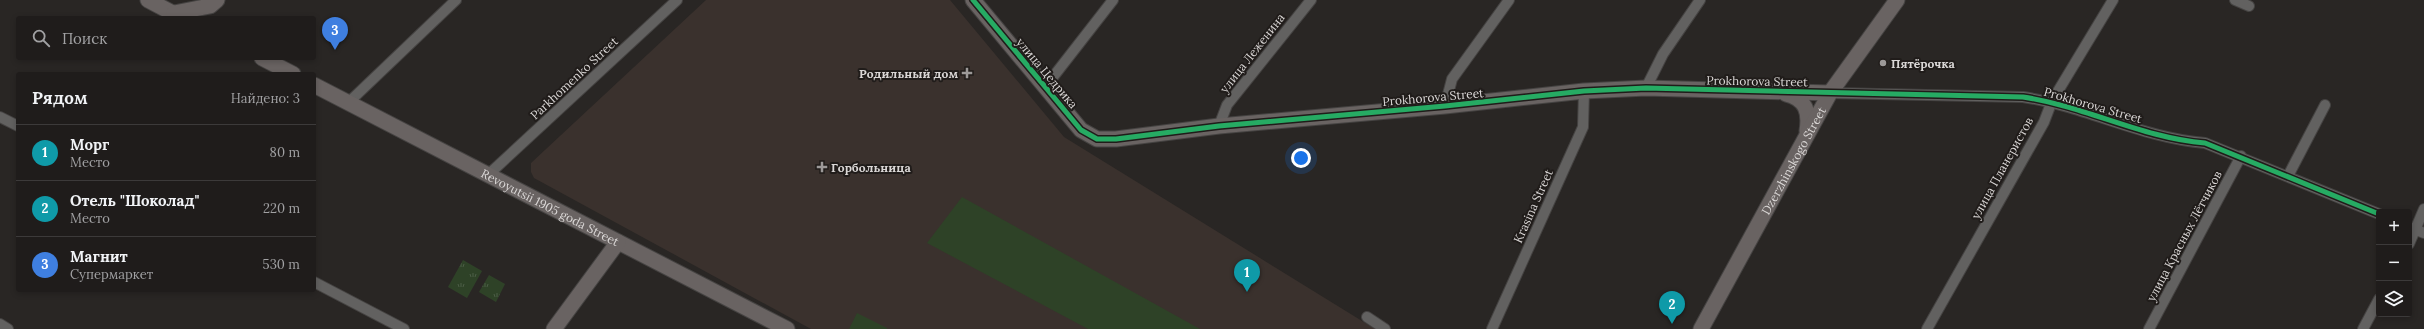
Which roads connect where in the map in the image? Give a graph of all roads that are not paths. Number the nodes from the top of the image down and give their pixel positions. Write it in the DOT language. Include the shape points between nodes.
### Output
graph roads {
  1 [pos="148,0"];
  2 [pos="217,0"];
  3 [pos="456,0"];
  4 [pos="677,0"];
  5 [pos="973,0"];
  6 [pos="1113,0"];
  7 [pos="1311,0"];
  8 [pos="1509,0"];
  9 [pos="1700,0"];
  10 [pos="1897,0"];
  11 [pos="2113,0"];
  12 [pos="2235,0"];
  13 [pos="2248,6"];
  14 [pos="178,16"];
  15 [pos="266,60"];
  16 [pos="289,72"];
  17 [pos="316,86"];
  18 [pos="1046,86"];
  19 [pos="1646,88"];
  20 [pos="1584,91"];
  21 [pos="1778,92"];
  22 [pos="1830,93"];
  23 [pos="2052,101"];
  24 [pos="349,102"];
  25 [pos="2325,105"];
  26 [pos="1445,106"];
  27 [pos="0,117"];
  28 [pos="16,125"];
  29 [pos="1219,126"];
  30 [pos="1805,138"];
  31 [pos="1116,139"];
  32 [pos="2241,156"];
  33 [pos="489,174"];
  34 [pos="2288,176"];
  35 [pos="2424,209"];
  36 [pos="2376,213"];
  37 [pos="2417,230"];
  38 [pos="2412,239"];
  39 [pos="618,242"];
  40 [pos="316,283"];
  41 [pos="2376,305"];
  42 [pos="1367,317"];
  43 [pos="0,324"];
  44 [pos="8,329"];
  45 [pos="404,329"];
  46 [pos="554,329"];
  47 [pos="787,329"];
  48 [pos="1386,329"];
  49 [pos="1492,329"];
  50 [pos="1701,329"];
  51 [pos="1927,329"];
  52 [pos="2149,329"];
  53 [pos="2363,329"];
  1 -- 14 [label="street"];
  2 -- 14 [label="street" via="210,6"];
  3 -- 24 [label="street"];
  4 -- 33 [label="street, Parkhomenko Street"];
  5 -- 18 [label="street, улица Цедрика"];
  6 -- 18 [label="street"];
  7 -- 29 [label="street, улица Леженина" via="1227,105"];
  8 -- 26 [label="street" via="1452,79"];
  9 -- 19 [label="street" via="1663,54"];
  10 -- 22 [label="street, Dzerzhinskogo Street"];
  11 -- 23 [label="street, улица Планеристов"];
  12 -- 13 [label="street"];
  15 -- 16 [label="street"];
  17 -- 24 [label="street, Revoyutsii 1905 goda Street"];
  18 -- 31 [label="street, улица Цедрика" via="1081,130 1097,139"];
  19 -- 20 [label="street, Prokhorova Street"];
  19 -- 21 [label="street, Prokhorova Street"];
  20 -- 26 [label="street, Prokhorova Street"];
  20 -- 49 [label="street, Krasina Street" via="1583,128"];
  21 -- 22 [label="street, Prokhorova Street"];
  21 -- 30 [label="street" via="1799,98 1805,104 1808,113"];
  22 -- 23 [label="street, Prokhorova Street" via="2023,97"];
  22 -- 30 [label="street, Dzerzhinskogo Street"];
  23 -- 32 [label="street, Prokhorova Street" via="2180,141 2205,143"];
  23 -- 51 [label="street, улица Планеристов" via="2044,122"];
  24 -- 33 [label="street, Revoyutsii 1905 goda Street"];
  25 -- 34 [label="street"];
  26 -- 29 [label="street, Prokhorova Street"];
  27 -- 28 [label="street"];
  29 -- 31 [label="street, Prokhorova Street"];
  30 -- 50 [label="street, Dzerzhinskogo Street"];
  32 -- 34 [label="street, Prokhorova Street"];
  32 -- 52 [label="street, улица Красных Лётчиков"];
  33 -- 39 [label="street, Revoyutsii 1905 goda Street"];
  34 -- 36 [label="street, Prokhorova Street"];
  35 -- 37 [label="street"];
  37 -- 38 [label="street"];
  39 -- 46 [label="street"];
  39 -- 47 [label="street, Revoyutsii 1905 goda Street"];
  40 -- 45 [label="street"];
  41 -- 53 [label="street"];
  42 -- 48 [label="street"];
  43 -- 44 [label="street"];
}
